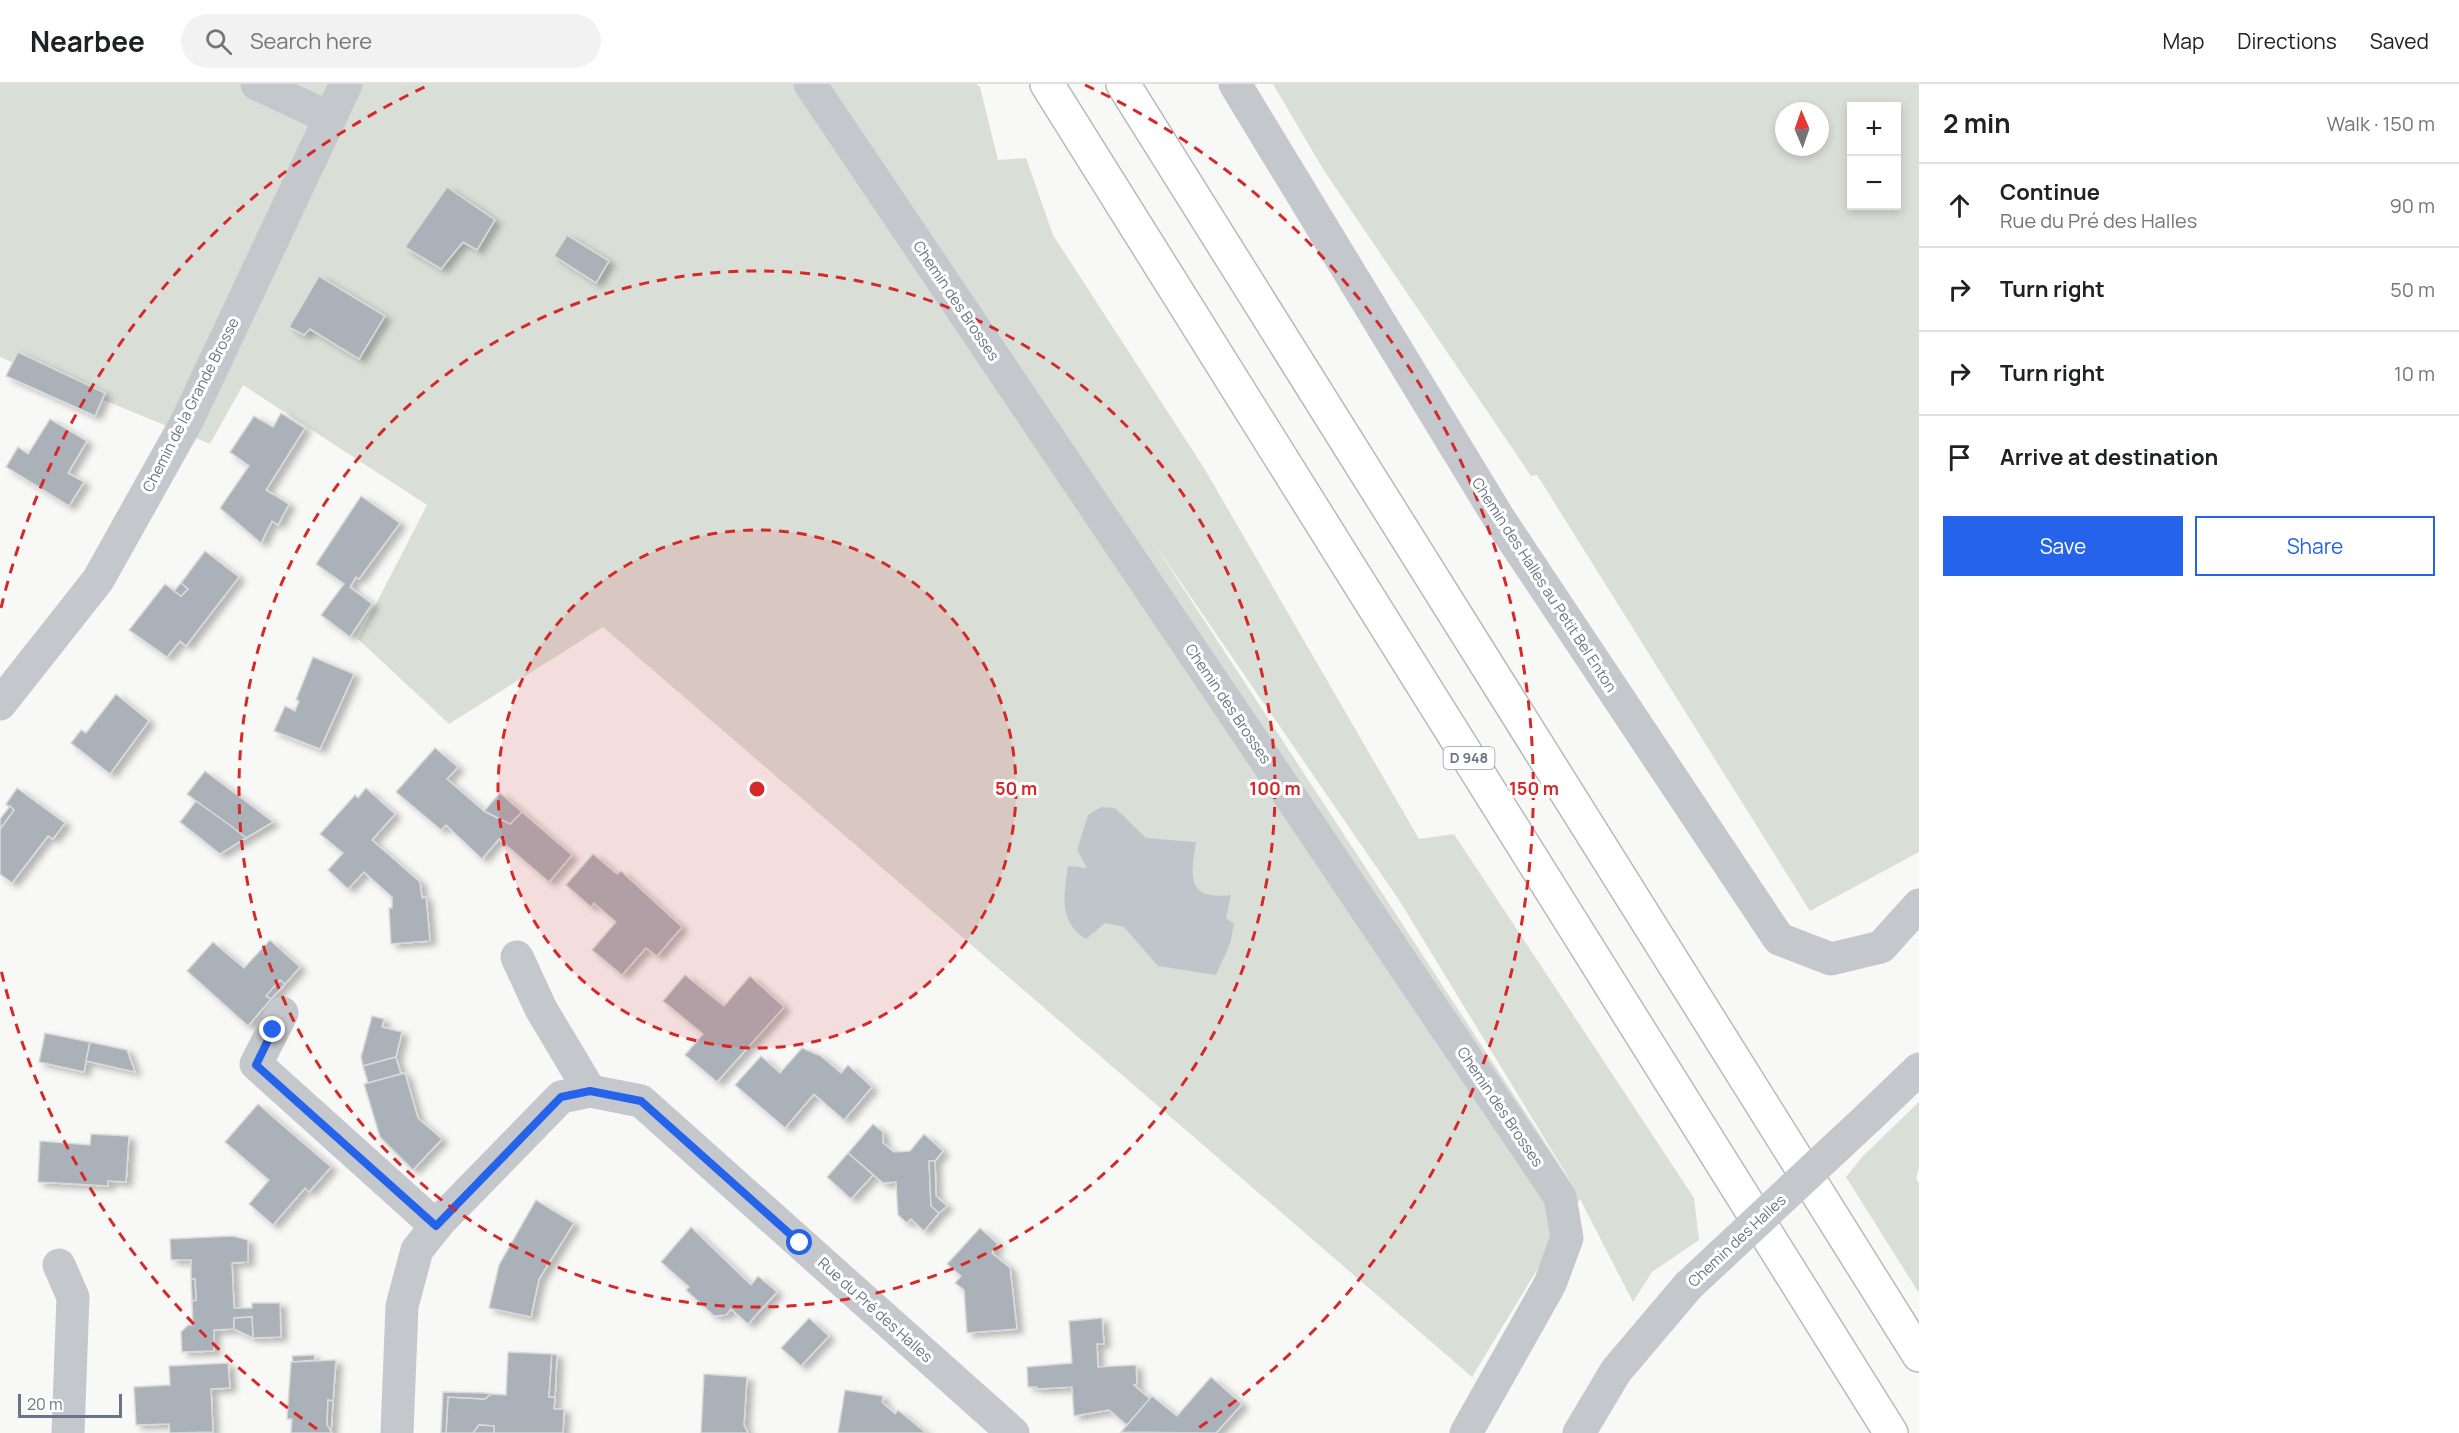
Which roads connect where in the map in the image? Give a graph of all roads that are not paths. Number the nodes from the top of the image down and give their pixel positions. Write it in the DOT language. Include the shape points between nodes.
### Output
graph roads {
  1 [pos="257,84"];
  2 [pos="346,84"];
  3 [pos="810,84"];
  4 [pos="1047,84"];
  5 [pos="1123,84"];
  6 [pos="1235,84"];
  7 [pos="330,118"];
  8 [pos="0,704"];
  9 [pos="1919,906"];
  10 [pos="518,957"];
  11 [pos="282,1013"];
  12 [pos="1919,1069"];
  13 [pos="590,1091"];
  14 [pos="436,1226"];
  15 [pos="59,1265"];
  16 [pos="1919,1355"];
  17 [pos="68,1433"];
  18 [pos="397,1433"];
  19 [pos="1013,1433"];
  20 [pos="1466,1433"];
  21 [pos="1579,1433"];
  22 [pos="1891,1433"];
  1 -- 7 [label="street"];
  2 -- 7 [label="street, Chemin de la Grande Brosse"];
  3 -- 20 [label="street, Chemin des Brosses" via="1560,1197 1567,1238 1550,1284"];
  4 -- 22 [label="highway, D 948"];
  5 -- 16 [label="highway"];
  6 -- 9 [label="street, Chemin des Halles au Petit Bel Enton" via="1500,520 1779,939 1831,959 1881,947"];
  7 -- 8 [label="street, Chemin de la Grande Brosse" via="187,421 98,580"];
  10 -- 13 [label="street" via="541,1009"];
  11 -- 14 [label="street" via="256,1065"];
  12 -- 21 [label="street, Chemin des Halles, bridge" via="1688,1286 1616,1371"];
  13 -- 14 [label="street, Rue du Pré des Halles" via="561,1097"];
  13 -- 19 [label="street, Rue du Pré des Halles" via="641,1101"];
  14 -- 18 [label="street, Rue du Pré des Halles" via="417,1250 402,1306"];
  15 -- 17 [label="street" via="73,1297"];
}
